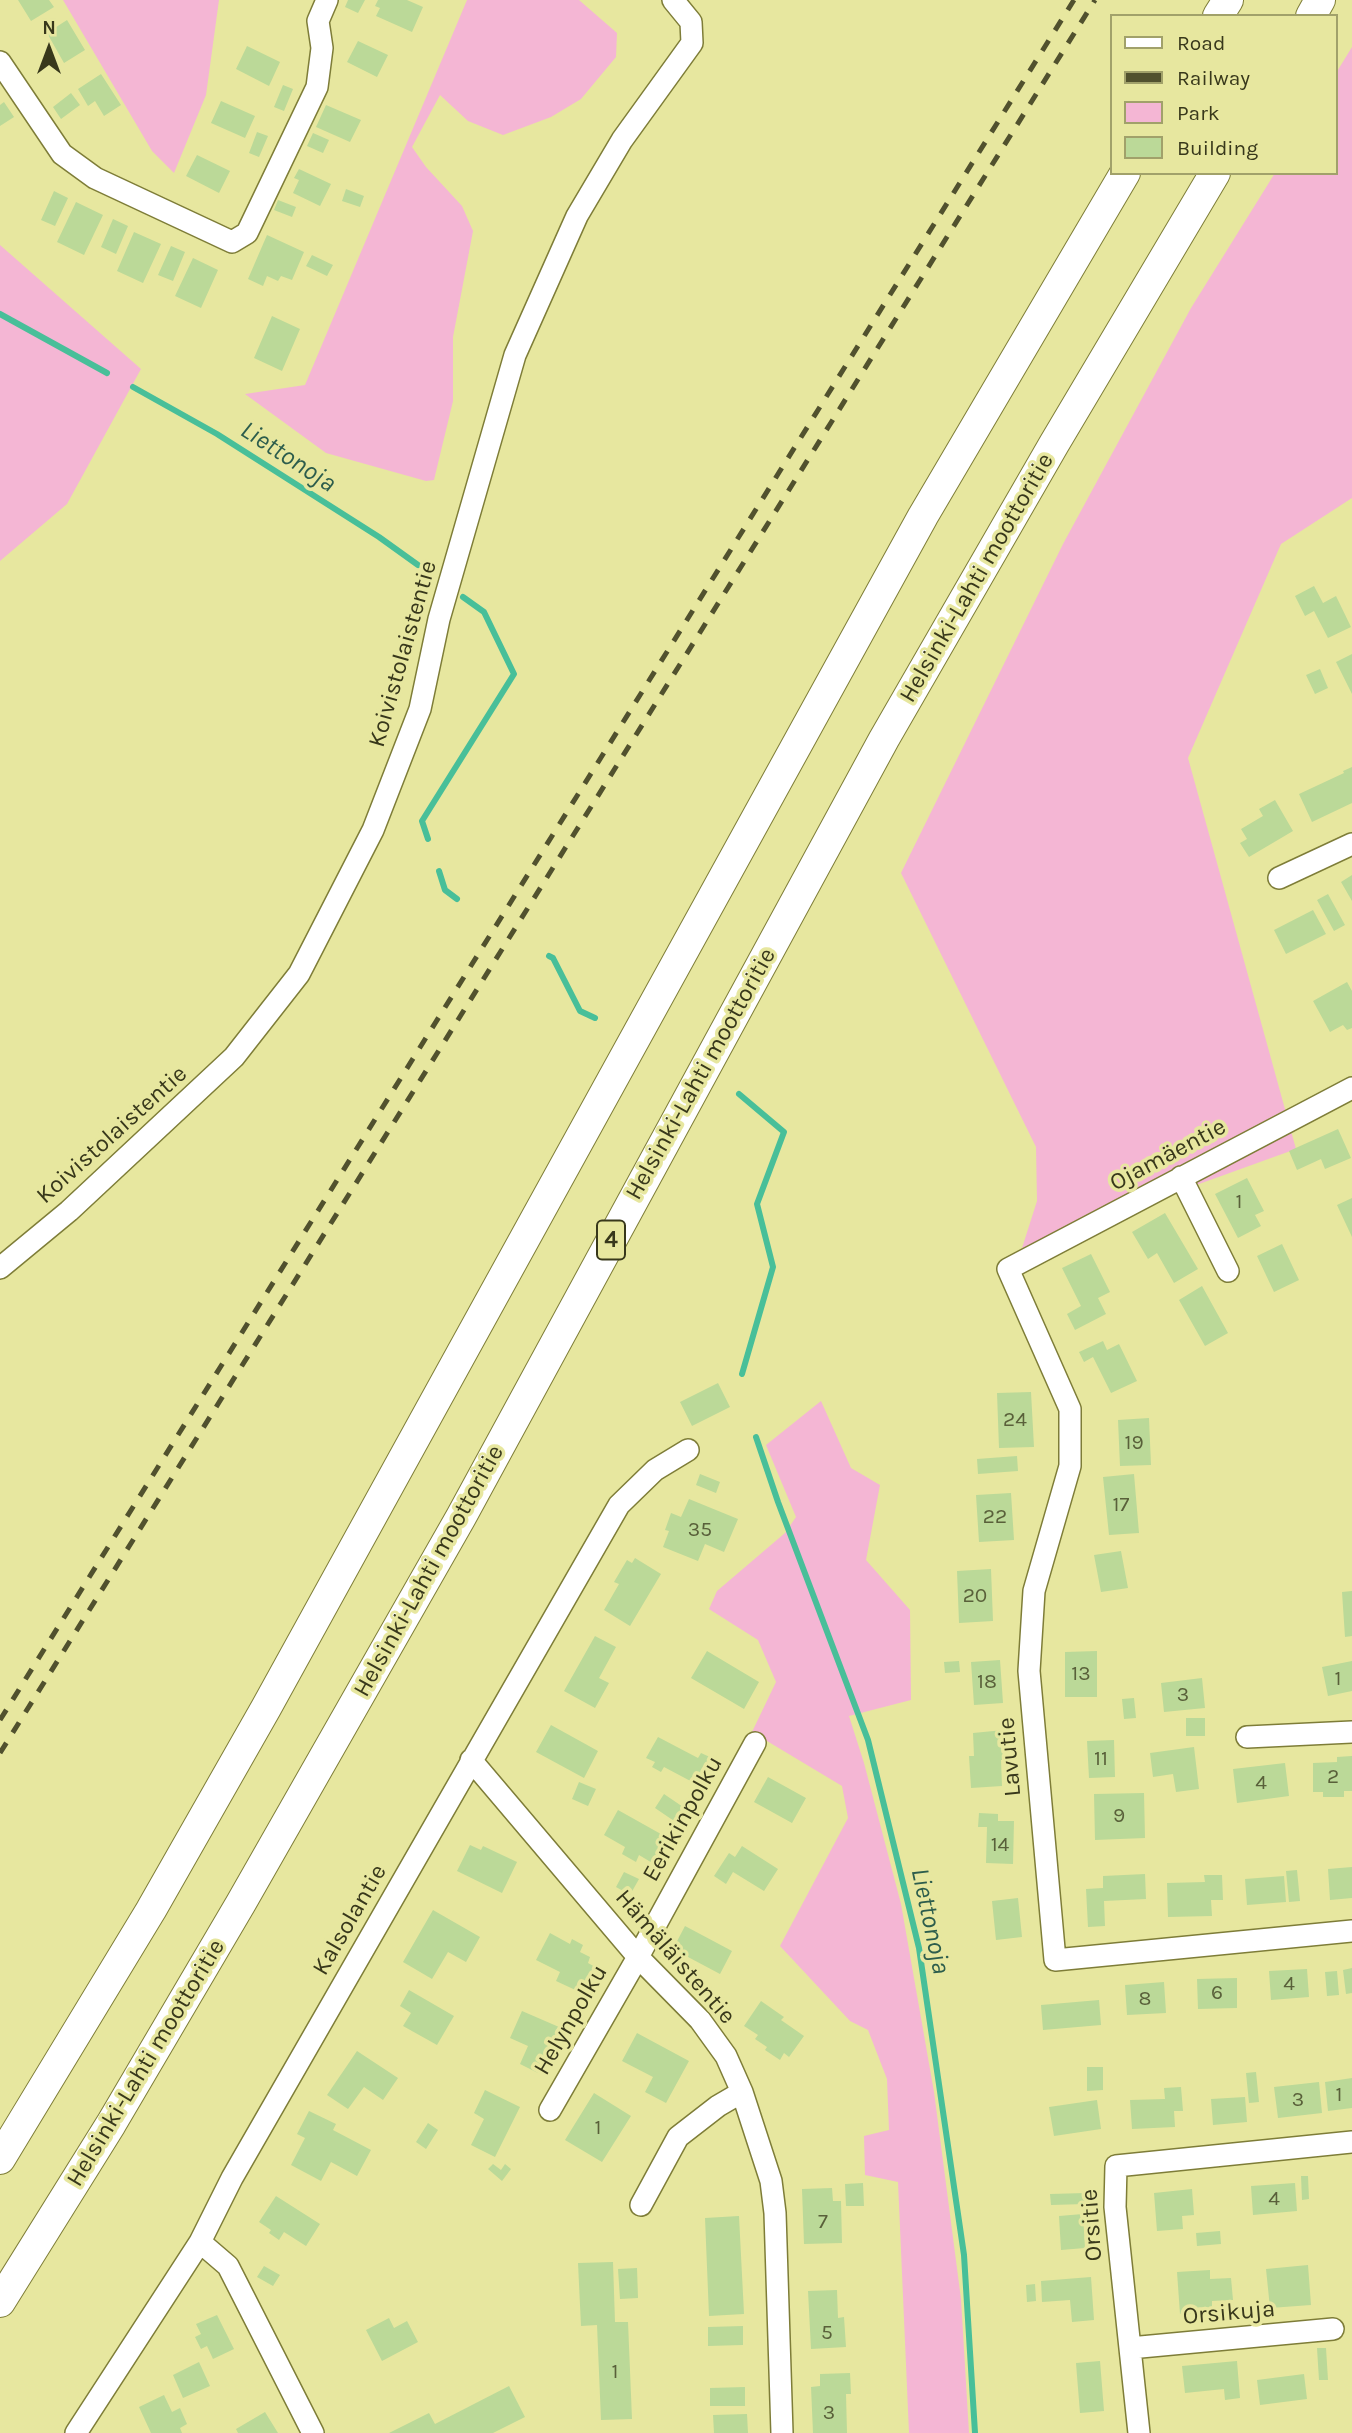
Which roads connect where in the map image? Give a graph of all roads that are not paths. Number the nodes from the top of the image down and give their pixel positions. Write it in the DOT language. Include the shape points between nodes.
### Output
graph roads {
  1 [pos="327,0"];
  2 [pos="677,3"];
  3 [pos="0,62"];
  4 [pos="1124,175"];
  5 [pos="1214,175"];
  6 [pos="1352,844"];
  7 [pos="1279,878"];
  8 [pos="1351,1090"];
  9 [pos="1181,1177"];
  10 [pos="0,1268"];
  11 [pos="1008,1269"];
  12 [pos="1228,1271"];
  13 [pos="688,1450"];
  14 [pos="1352,1732"];
  15 [pos="1247,1737"];
  16 [pos="755,1743"];
  17 [pos="471,1760"];
  18 [pos="1352,1931"];
  19 [pos="638,1957"];
  20 [pos="742,2092"];
  21 [pos="550,2110"];
  22 [pos="1352,2142"];
  23 [pos="0,2160"];
  24 [pos="641,2205"];
  25 [pos="200,2242"];
  26 [pos="0,2302"];
  27 [pos="1332,2329"];
  28 [pos="1130,2348"];
  29 [pos="76,2433"];
  30 [pos="313,2433"];
  31 [pos="782,2433"];
  32 [pos="1139,2433"];
  1 -- 3 [label="street" via="318,21 322,48 317,87 247,233 232,242 95,178 62,154"];
  2 -- 10 [label="street, Koivistolaistentie" via="691,22 692,43 622,140 578,216 515,355 439,619 419,709 373,830 299,974 234,1057 69,1211"];
  4 -- 23 [label="highway" via="923,516 253,1731"];
  5 -- 26 [label="highway, Helsinki-Lahti moottoritie / 4" via="884,739 461,1517 248,1892"];
  6 -- 7 [label="street"];
  8 -- 9 [label="street, Ojamäentie"];
  9 -- 11 [label="street, Ojamäentie"];
  9 -- 12 [label="street"];
  11 -- 18 [label="street, Lavutie" via="1070,1409 1070,1466 1034,1591 1029,1671 1055,1960"];
  13 -- 17 [label="street, Kalsolantie" via="655,1470 619,1505"];
  14 -- 15 [label="street"];
  16 -- 19 [label="street, Eerikinpolku"];
  17 -- 19 [label="street, Hämäläistentie"];
  17 -- 25 [label="street, Kalsolantie"];
  19 -- 20 [label="street, Hämäläistentie" via="700,2020 726,2056"];
  19 -- 21 [label="street, Helynpolku"];
  20 -- 24 [label="street" via="678,2137"];
  20 -- 31 [label="street, Hämäläistentie" via="771,2181 775,2213"];
  22 -- 28 [label="street, Orsitie" via="1116,2166 1115,2207"];
  25 -- 29 [label="street, Kalsolantie"];
  25 -- 30 [label="street" via="228,2266"];
  27 -- 28 [label="street, Orsikuja"];
  28 -- 32 [label="street, Orsitie"];
}
